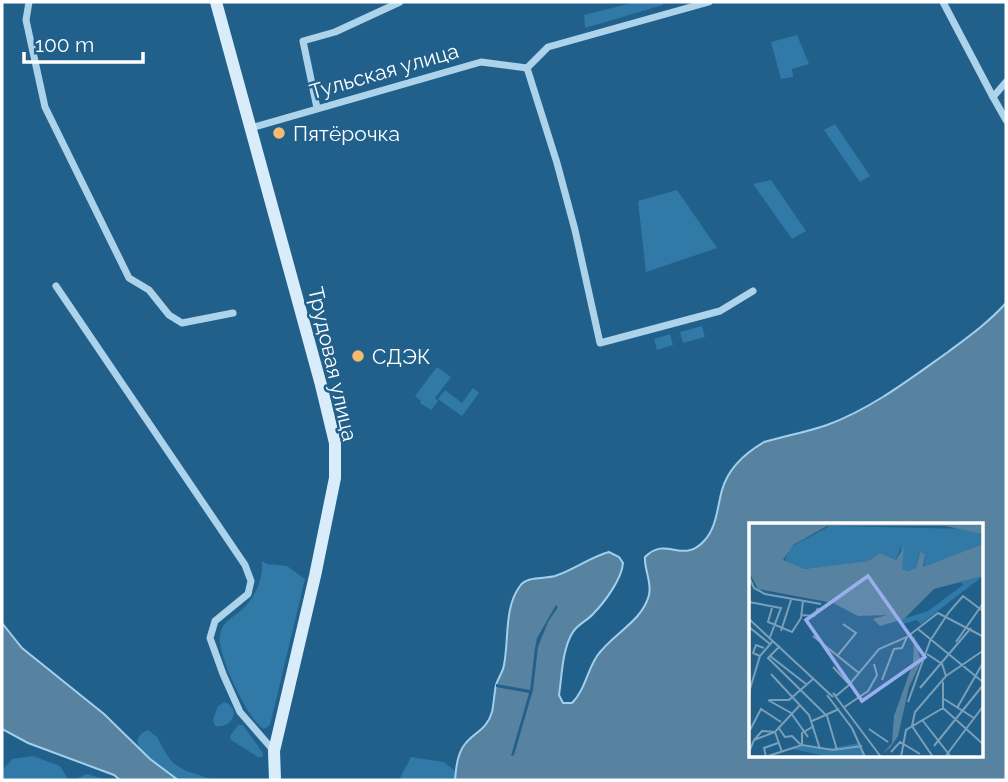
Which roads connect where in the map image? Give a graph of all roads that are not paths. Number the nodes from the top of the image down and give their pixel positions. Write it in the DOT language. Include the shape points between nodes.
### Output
graph roads {
  1 [pos="29,2"];
  2 [pos="216,2"];
  3 [pos="400,2"];
  4 [pos="709,2"];
  5 [pos="943,2"];
  6 [pos="527,68"];
  7 [pos="1006,82"];
  8 [pos="993,97"];
  9 [pos="317,108"];
  10 [pos="1006,120"];
  11 [pos="251,128"];
  12 [pos="56,286"];
  13 [pos="752,291"];
  14 [pos="233,313"];
  15 [pos="274,751"];
  16 [pos="275,780"];
  1 -- 14 [label="street" via="26,20 46,107 129,278 149,290 169,315 182,323"];
  2 -- 11 [label="main road, Трудовая улица"];
  3 -- 9 [label="street" via="335,32 303,41"];
  4 -- 6 [label="street" via="548,47"];
  5 -- 8 [label="street"];
  6 -- 9 [label="street, Тульская улица" via="481,62"];
  6 -- 13 [label="street" via="575,230 600,343 720,310"];
  7 -- 8 [label="street"];
  8 -- 10 [label="street"];
  9 -- 11 [label="street, Тульская улица"];
  11 -- 15 [label="main road, Трудовая улица" via="334,443 335,478 326,527"];
  12 -- 15 [label="street" via="245,565 251,580 248,594 215,621 210,638 240,712"];
  15 -- 16 [label="main road, Трудовая улица"];
}
